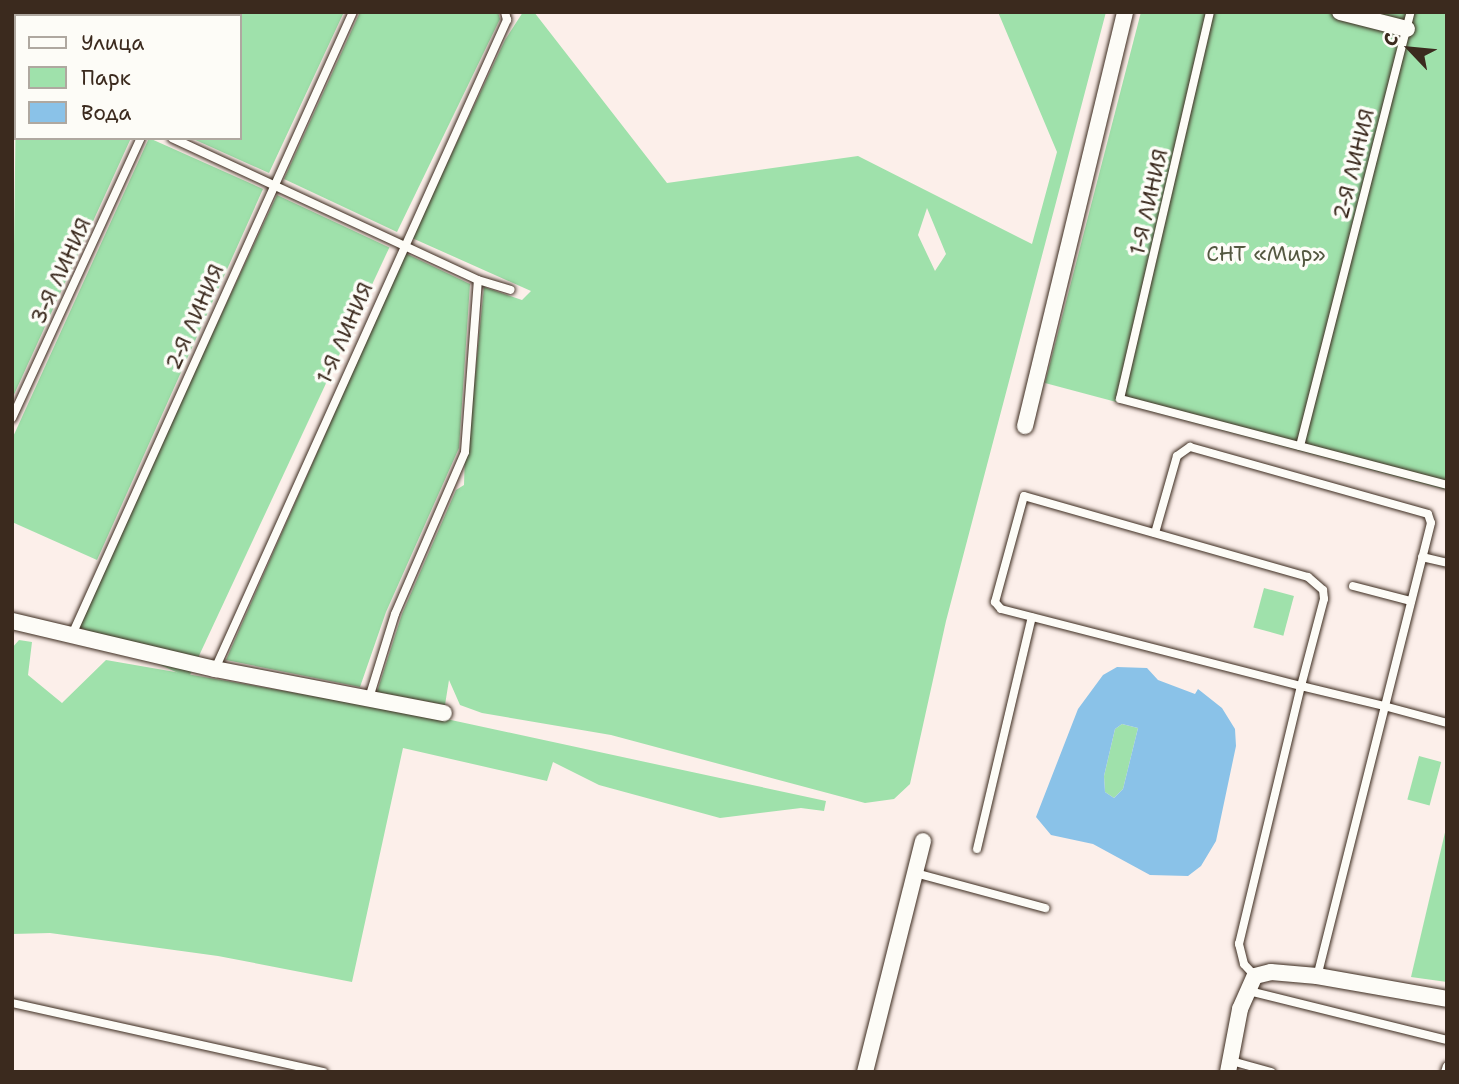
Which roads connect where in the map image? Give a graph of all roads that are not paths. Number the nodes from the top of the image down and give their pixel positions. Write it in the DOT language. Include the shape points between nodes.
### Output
graph roads {
  1 [pos="353,12"];
  2 [pos="505,12"];
  3 [pos="1125,12"];
  4 [pos="1210,12"];
  5 [pos="1340,12"];
  6 [pos="1411,12"];
  7 [pos="1406,29"];
  8 [pos="140,140"];
  9 [pos="176,140"];
  10 [pos="274,184"];
  11 [pos="404,244"];
  12 [pos="478,280"];
  13 [pos="510,290"];
  14 [pos="12,418"];
  15 [pos="1025,426"];
  16 [pos="1300,446"];
  17 [pos="1447,485"];
  18 [pos="1155,533"];
  19 [pos="1422,557"];
  20 [pos="1447,563"];
  21 [pos="1353,586"];
  22 [pos="1411,601"];
  23 [pos="1032,617"];
  24 [pos="12,621"];
  25 [pos="71,637"];
  26 [pos="215,669"];
  27 [pos="1301,686"];
  28 [pos="369,698"];
  29 [pos="1384,706"];
  30 [pos="444,713"];
  31 [pos="1447,723"];
  32 [pos="923,841"];
  33 [pos="977,849"];
  34 [pos="915,873"];
  35 [pos="1045,908"];
  36 [pos="1317,976"];
  37 [pos="1252,984"];
  38 [pos="1447,999"];
  39 [pos="12,1003"];
  40 [pos="1447,1040"];
  41 [pos="1228,1066"];
  42 [pos="1447,1066"];
  43 [pos="323,1072"];
  44 [pos="865,1072"];
  45 [pos="1271,1072"];
  46 [pos="1445,1072"];
  1 -- 10 [label="lane, 2-Я ЛИНИЯ"];
  2 -- 11 [label="lane, 1-Я ЛИНИЯ" via="507,20"];
  3 -- 15 [label="street"];
  4 -- 16 [label="lane, 1-Я ЛИНИЯ" via="1120,399"];
  5 -- 7 [label="street"];
  6 -- 7 [label="lane, 2-Я ЛИНИЯ"];
  7 -- 16 [label="lane, 2-Я ЛИНИЯ"];
  8 -- 14 [label="lane, 3-Я ЛИНИЯ"];
  9 -- 10 [label="lane"];
  10 -- 11 [label="lane"];
  10 -- 25 [label="lane, 2-Я ЛИНИЯ"];
  11 -- 12 [label="lane"];
  11 -- 26 [label="lane, 1-Я ЛИНИЯ"];
  12 -- 13 [label="lane"];
  12 -- 28 [label="lane" via="465,452 396,614"];
  16 -- 17 [label="lane"];
  18 -- 19 [label="lane" via="1177,456 1191,447 1428,514 1431,523"];
  18 -- 23 [label="lane" via="1024,496 995,602 1001,609"];
  18 -- 27 [label="lane" via="1318,582 1324,599"];
  19 -- 20 [label="lane"];
  19 -- 22 [label="lane"];
  21 -- 22 [label="lane"];
  22 -- 29 [label="lane"];
  23 -- 27 [label="lane"];
  23 -- 33 [label="lane"];
  24 -- 25 [label="street"];
  25 -- 26 [label="street"];
  26 -- 28 [label="street"];
  27 -- 29 [label="lane"];
  27 -- 37 [label="lane" via="1239,944"];
  28 -- 30 [label="street"];
  29 -- 31 [label="lane"];
  29 -- 36 [label="lane"];
  32 -- 34 [label="street"];
  34 -- 35 [label="lane"];
  34 -- 44 [label="street"];
  36 -- 37 [label="street" via="1271,972"];
  36 -- 38 [label="street"];
  37 -- 40 [label="lane"];
  37 -- 41 [label="street"];
  39 -- 43 [label="lane"];
  41 -- 45 [label="lane"];
  42 -- 46 [label="lane"];
}
